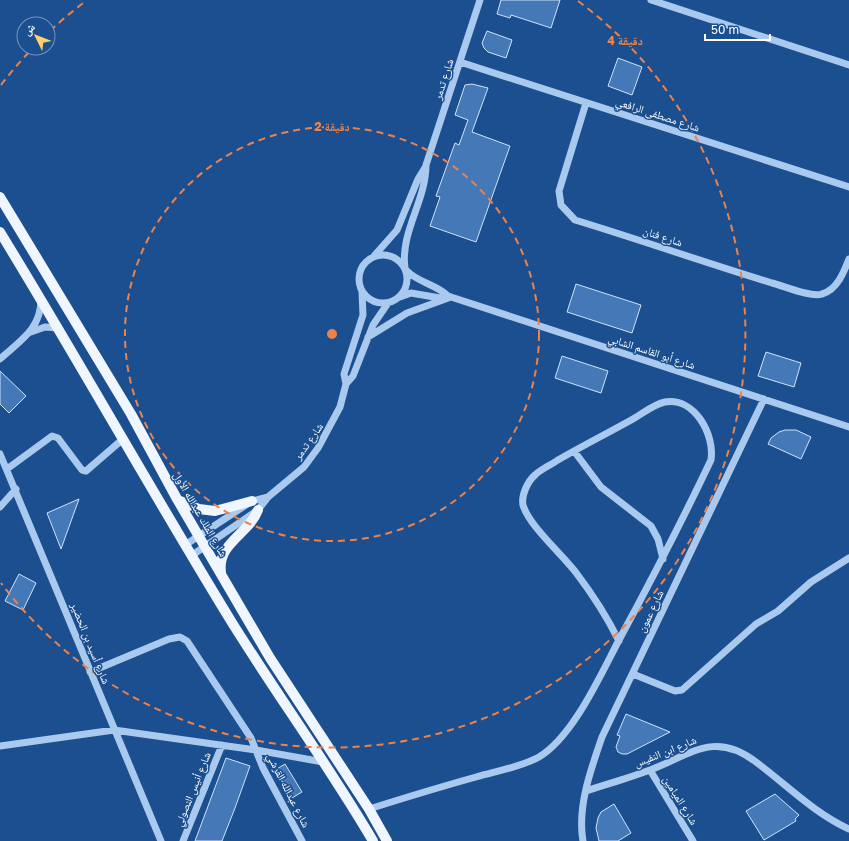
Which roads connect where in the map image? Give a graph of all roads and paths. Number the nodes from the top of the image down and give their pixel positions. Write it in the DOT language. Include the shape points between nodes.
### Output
graph roads {
  1 [pos="480,0"];
  2 [pos="651,0"];
  3 [pos="460,62"];
  4 [pos="849,65"];
  5 [pos="586,103"];
  6 [pos="426,165"];
  7 [pos="849,188"];
  8 [pos="0,197"];
  9 [pos="0,232"];
  10 [pos="374,257"];
  11 [pos="849,259"];
  12 [pos="405,269"];
  13 [pos="361,290"];
  14 [pos="400,297"];
  15 [pos="450,297"];
  16 [pos="41,298"];
  17 [pos="388,303"];
  18 [pos="58,328"];
  19 [pos="29,333"];
  20 [pos="368,337"];
  21 [pos="0,359"];
  22 [pos="346,384"];
  23 [pos="764,399"];
  24 [pos="849,427"];
  25 [pos="123,439"];
  26 [pos="574,451"];
  27 [pos="0,454"];
  28 [pos="7,469"];
  29 [pos="16,489"];
  30 [pos="268,497"];
  31 [pos="178,499"];
  32 [pos="252,501"];
  33 [pos="0,507"];
  34 [pos="258,510"];
  35 [pos="199,536"];
  36 [pos="185,545"];
  37 [pos="205,546"];
  38 [pos="191,556"];
  39 [pos="849,558"];
  40 [pos="663,559"];
  41 [pos="222,574"];
  42 [pos="619,640"];
  43 [pos="90,672"];
  44 [pos="633,674"];
  45 [pos="114,730"];
  46 [pos="222,745"];
  47 [pos="0,746"];
  48 [pos="256,750"];
  49 [pos="323,762"];
  50 [pos="650,770"];
  51 [pos="586,791"];
  52 [pos="369,810"];
  53 [pos="357,814"];
  54 [pos="849,829"];
  55 [pos="161,841"];
  56 [pos="183,841"];
  57 [pos="302,841"];
  58 [pos="373,841"];
  59 [pos="386,841"];
  60 [pos="583,841"];
  61 [pos="693,841"];
  1 -- 3 [label="street, شارع تدمر"];
  2 -- 4 [label="street"];
  3 -- 5 [label="street, شارع مصطفى الرافعي"];
  3 -- 6 [label="street, شارع تدمر"];
  5 -- 7 [label="street, شارع مصطفى الرافعي"];
  5 -- 11 [label="street, شارع فنان" via="559,191 561,205 576,220 807,293 822,295 830,290 838,283"];
  6 -- 10 [label="street, شارع تدمر" via="396,230"];
  6 -- 12 [label="street, شارع تدمر" via="424,184 405,242"];
  8 -- 31 [label="main road, شارع الملك عبدالله الأول"];
  9 -- 16 [label="main road"];
  10 -- 12 [label="street" via="388,255 401,262"];
  10 -- 13 [label="street" via="360,272"];
  12 -- 14 [label="street" via="407,284"];
  12 -- 15 [label="street, شارع أبو القاسم الشابي" via="416,279 435,286"];
  13 -- 17 [label="street" via="374,302"];
  13 -- 22 [label="street, شارع تدمر" via="362,316 344,374"];
  14 -- 15 [label="street, شارع أبو القاسم الشابي" via="412,293 439,298"];
  14 -- 17 [label="street"];
  15 -- 20 [label="street" via="407,313"];
  15 -- 23 [label="street, شارع أبو القاسم الشابي"];
  16 -- 18 [label="main road"];
  16 -- 19 [label="street" via="38,320"];
  17 -- 20 [label="street, شارع تدمر" via="376,319"];
  18 -- 19 [label="street" via="45,327"];
  18 -- 25 [label="main road"];
  19 -- 21 [label="street"];
  20 -- 22 [label="street, شارع تدمر" via="353,376"];
  22 -- 30 [label="street, شارع تدمر" via="340,407 318,448 304,467"];
  23 -- 24 [label="street, شارع أبو القاسم الشابي"];
  23 -- 44 [label="street, شارع عمون"];
  25 -- 28 [label="street" via="86,471 82,470 58,438 52,436"];
  25 -- 36 [label="main road"];
  26 -- 40 [label="street" via="601,487 651,526 658,539"];
  26 -- 40 [label="street" via="663,403 681,403 703,422 713,449 711,460"];
  26 -- 42 [label="street" via="535,474 524,492 523,503 535,525 577,574"];
  27 -- 28 [label="street, شارع أسيد بن الحضير"];
  28 -- 29 [label="street, شارع أسيد بن الحضير"];
  29 -- 33 [label="street"];
  29 -- 43 [label="street, شارع أسيد بن الحضير"];
  30 -- 32 [label="street, شارع تدمر"];
  30 -- 34 [label="street, شارع تدمر"];
  31 -- 32 [label="main road" via="191,507 215,511"];
  31 -- 35 [label="main road, شارع الملك عبدالله الأول"];
  32 -- 35 [label="street, شارع تدمر"];
  34 -- 37 [label="street, شارع تدمر"];
  34 -- 41 [label="main road" via="254,520 226,548 222,558"];
  35 -- 36 [label="street, شارع تدمر"];
  35 -- 37 [label="main road, شارع الملك عبدالله الأول"];
  36 -- 38 [label="main road"];
  37 -- 38 [label="street, شارع تدمر"];
  37 -- 41 [label="main road, شارع الملك عبدالله الأول"];
  38 -- 49 [label="main road"];
  39 -- 44 [label="street" via="811,582 778,611 756,624 682,690 675,691"];
  40 -- 42 [label="street"];
  41 -- 52 [label="main road, شارع الملك عبدالله الأول" via="270,658"];
  42 -- 52 [label="street" via="592,691 563,735 552,748 539,757"];
  43 -- 45 [label="street, شارع أسيد بن الحضير"];
  43 -- 48 [label="street, شارع عبدالله القرشي" via="169,639 184,639 190,644 248,733"];
  44 -- 51 [label="street, شارع عمون" via="602,737"];
  45 -- 46 [label="street"];
  45 -- 47 [label="street"];
  45 -- 55 [label="street, شارع أسيد بن الحضير"];
  46 -- 48 [label="street"];
  46 -- 56 [label="street, شارع أنيس النصولي"];
  48 -- 49 [label="street"];
  48 -- 57 [label="street, شارع عبدالله القرشي"];
  49 -- 53 [label="main road"];
  50 -- 51 [label="street, شارع ابن النفيس"];
  50 -- 54 [label="street, شارع ابن النفيس" via="693,750 722,746 738,751 755,761 824,817"];
  50 -- 61 [label="street, شارع الميامين"];
  51 -- 60 [label="street, شارع عمون" via="582,821"];
  52 -- 53 [label="main road"];
  52 -- 59 [label="main road, شارع الملك عبدالله الأول"];
  53 -- 58 [label="main road"];
}
